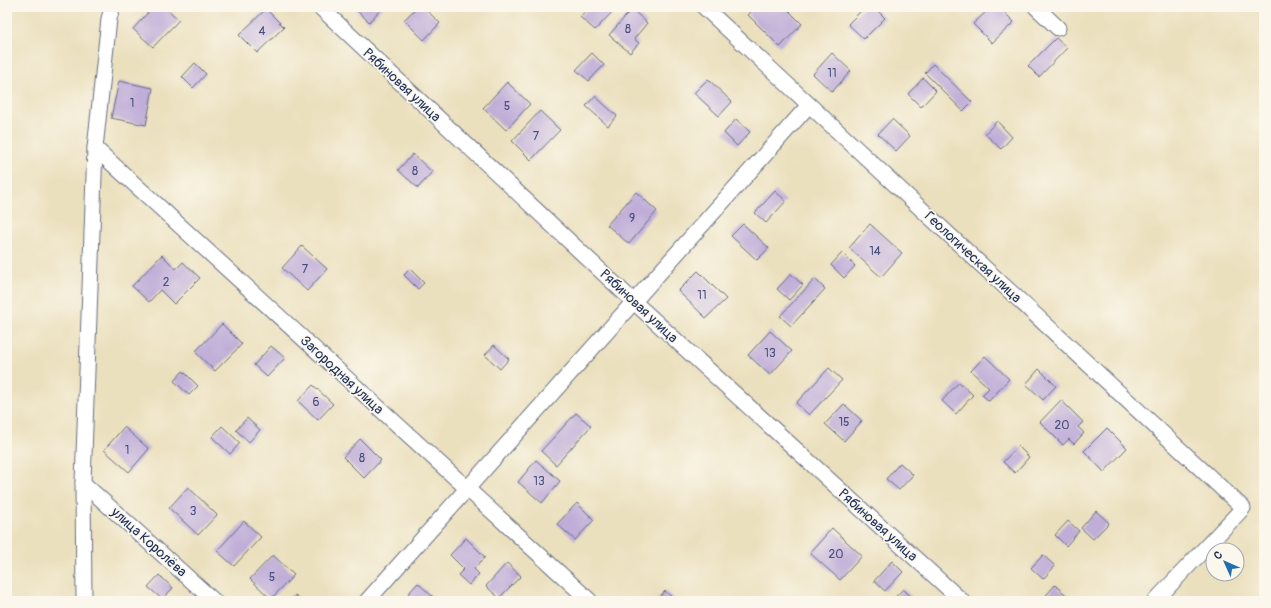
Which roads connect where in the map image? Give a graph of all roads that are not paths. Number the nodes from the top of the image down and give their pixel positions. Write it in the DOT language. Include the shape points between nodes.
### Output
graph roads {
  1 [pos="112,7"];
  2 [pos="320,7"];
  3 [pos="704,7"];
  4 [pos="1036,7"];
  5 [pos="1058,28"];
  6 [pos="809,104"];
  7 [pos="95,148"];
  8 [pos="634,302"];
  9 [pos="83,483"];
  10 [pos="467,489"];
  11 [pos="84,601"];
  12 [pos="214,601"];
  13 [pos="367,601"];
  14 [pos="590,601"];
  15 [pos="962,601"];
  16 [pos="1156,601"];
  1 -- 7 [label="street"];
  2 -- 8 [label="street, Рябиновая улица"];
  3 -- 6 [label="street, Геологическая улица"];
  4 -- 5 [label="street"];
  6 -- 8 [label="street"];
  6 -- 16 [label="street, Геологическая улица" via="1243,508"];
  7 -- 9 [label="street"];
  7 -- 10 [label="street, Загородная улица"];
  8 -- 10 [label="street"];
  8 -- 15 [label="street, Рябиновая улица"];
  9 -- 11 [label="street"];
  9 -- 12 [label="street, улица Королёва"];
  10 -- 13 [label="street"];
  10 -- 14 [label="street, Загородная улица"];
}
